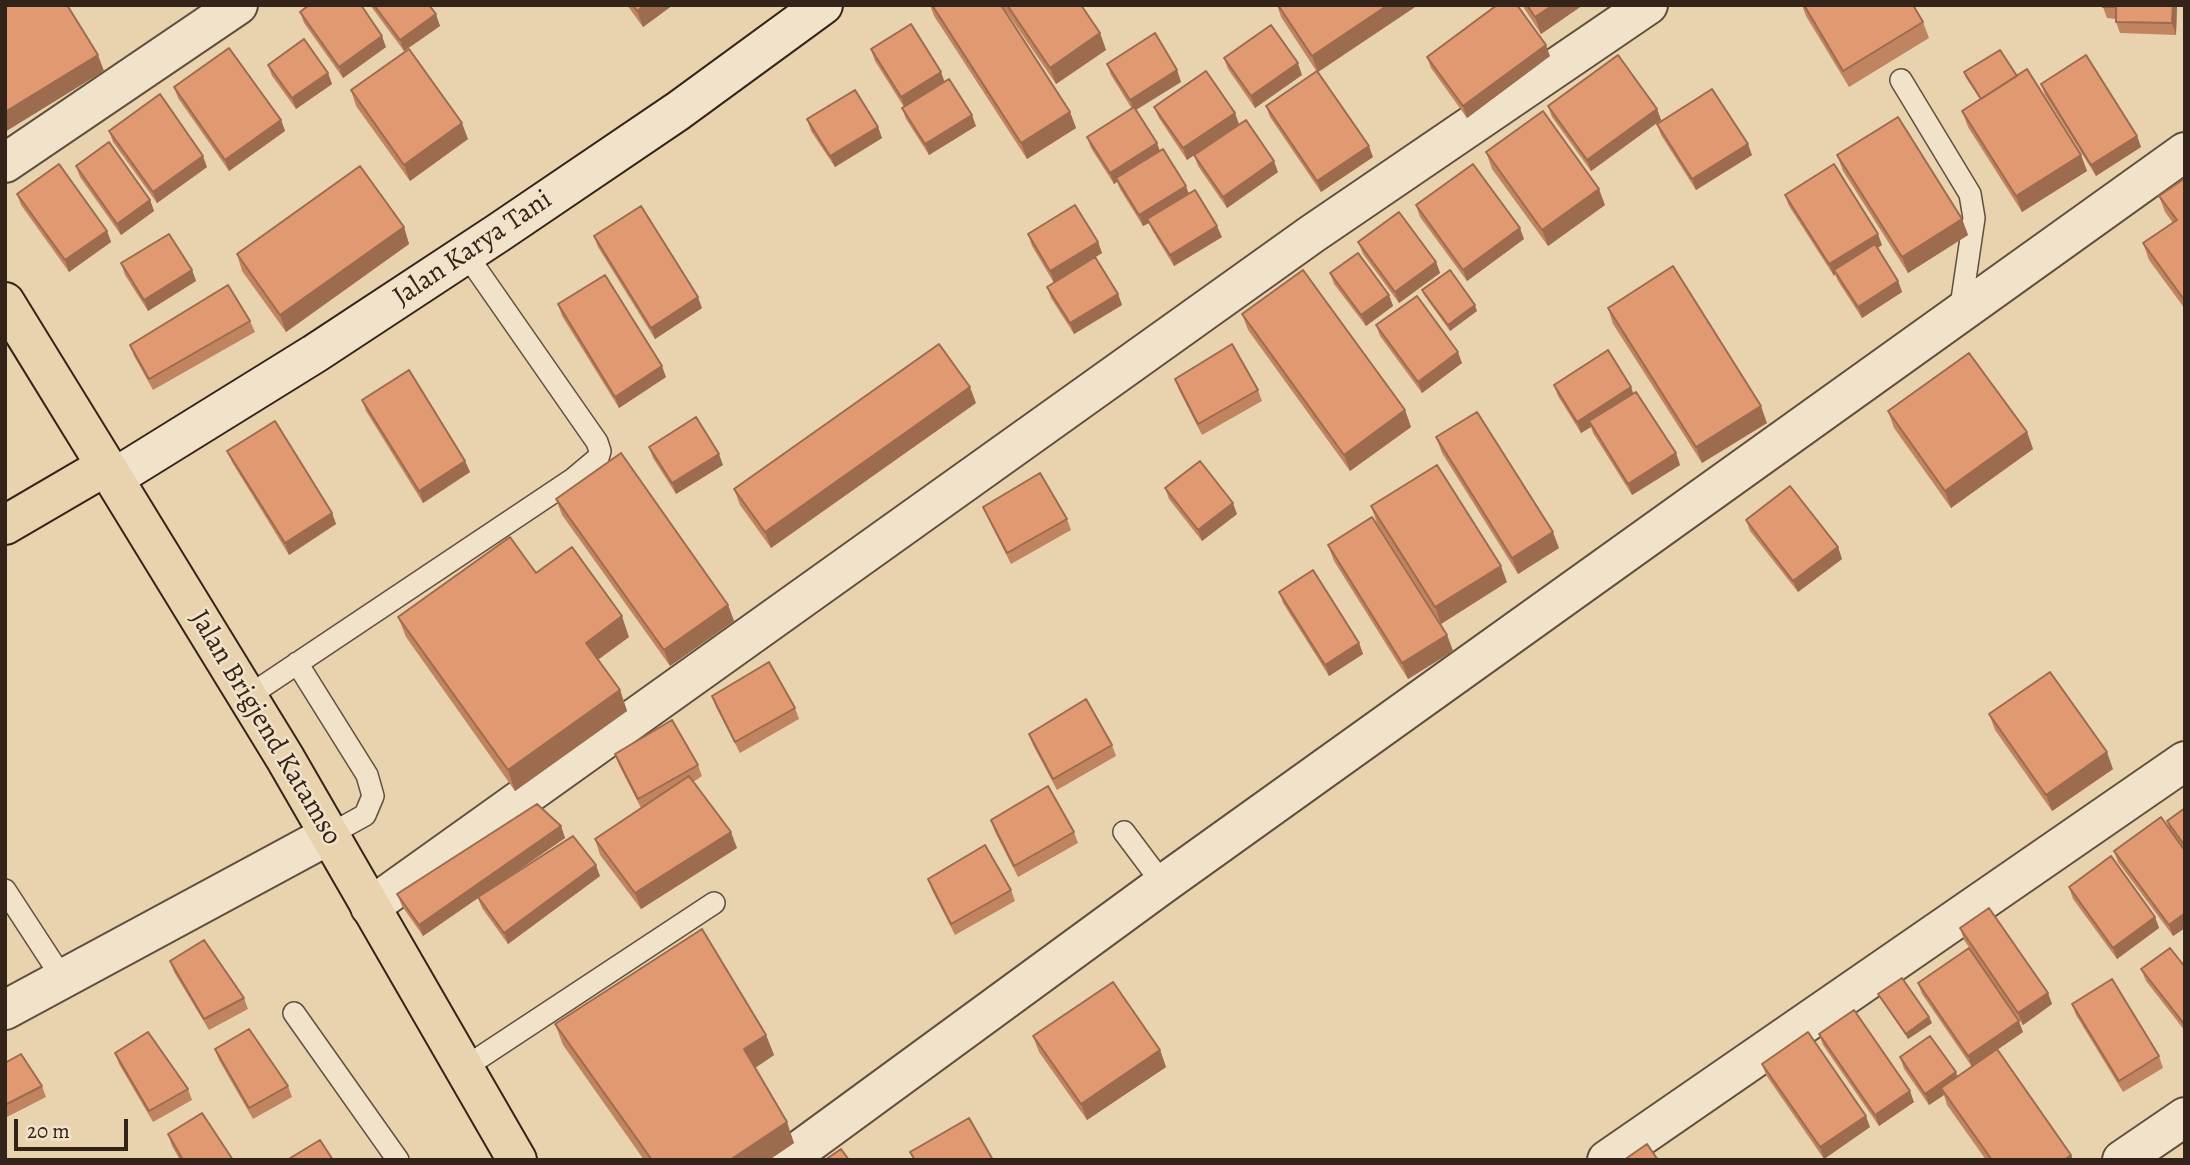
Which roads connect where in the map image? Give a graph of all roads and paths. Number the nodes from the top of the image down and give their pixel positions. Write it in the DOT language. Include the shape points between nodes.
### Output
graph roads {
  1 [pos="238,5"];
  2 [pos="823,5"];
  3 [pos="1648,5"];
  4 [pos="1901,80"];
  5 [pos="2185,152"];
  6 [pos="5,163"];
  7 [pos="466,254"];
  8 [pos="5,302"];
  9 [pos="1960,313"];
  10 [pos="110,472"];
  11 [pos="5,525"];
  12 [pos="298,663"];
  13 [pos="247,697"];
  14 [pos="2185,761"];
  15 [pos="1124,832"];
  16 [pos="329,835"];
  17 [pos="1163,884"];
  18 [pos="5,890"];
  19 [pos="714,903"];
  20 [pos="370,907"];
  21 [pos="63,979"];
  22 [pos="5,1010"];
  23 [pos="294,1013"];
  24 [pos="464,1068"];
  25 [pos="2185,1116"];
  26 [pos="398,1160"];
  27 [pos="517,1160"];
  28 [pos="786,1160"];
  29 [pos="1607,1160"];
  30 [pos="2122,1160"];
  1 -- 6 [label="street"];
  2 -- 7 [label="street, Jalan Karya Tani" via="678,111"];
  3 -- 20 [label="street" via="1312,234"];
  4 -- 9 [label="lane" via="1970,194 1974,218"];
  5 -- 9 [label="street"];
  7 -- 10 [label="street, Jalan Karya Tani" via="314,354"];
  7 -- 12 [label="lane" via="597,442 598,458"];
  8 -- 10 [label="main road, Jalan Brigjend Katamso"];
  9 -- 17 [label="street"];
  10 -- 11 [label="main road"];
  10 -- 13 [label="main road, Jalan Brigjend Katamso"];
  12 -- 13 [label="lane"];
  12 -- 16 [label="lane" via="367,775 373,796 365,815"];
  13 -- 16 [label="main road, Jalan Brigjend Katamso"];
  14 -- 29 [label="street"];
  15 -- 17 [label="lane"];
  16 -- 20 [label="main road, Jalan Brigjend Katamso"];
  16 -- 21 [label="street"];
  17 -- 28 [label="street"];
  18 -- 21 [label="lane"];
  19 -- 24 [label="lane"];
  20 -- 24 [label="main road, Jalan Brigjend Katamso"];
  21 -- 22 [label="street"];
  23 -- 26 [label="lane"];
  24 -- 27 [label="main road, Jalan Brigjend Katamso"];
  25 -- 30 [label="street"];
}
